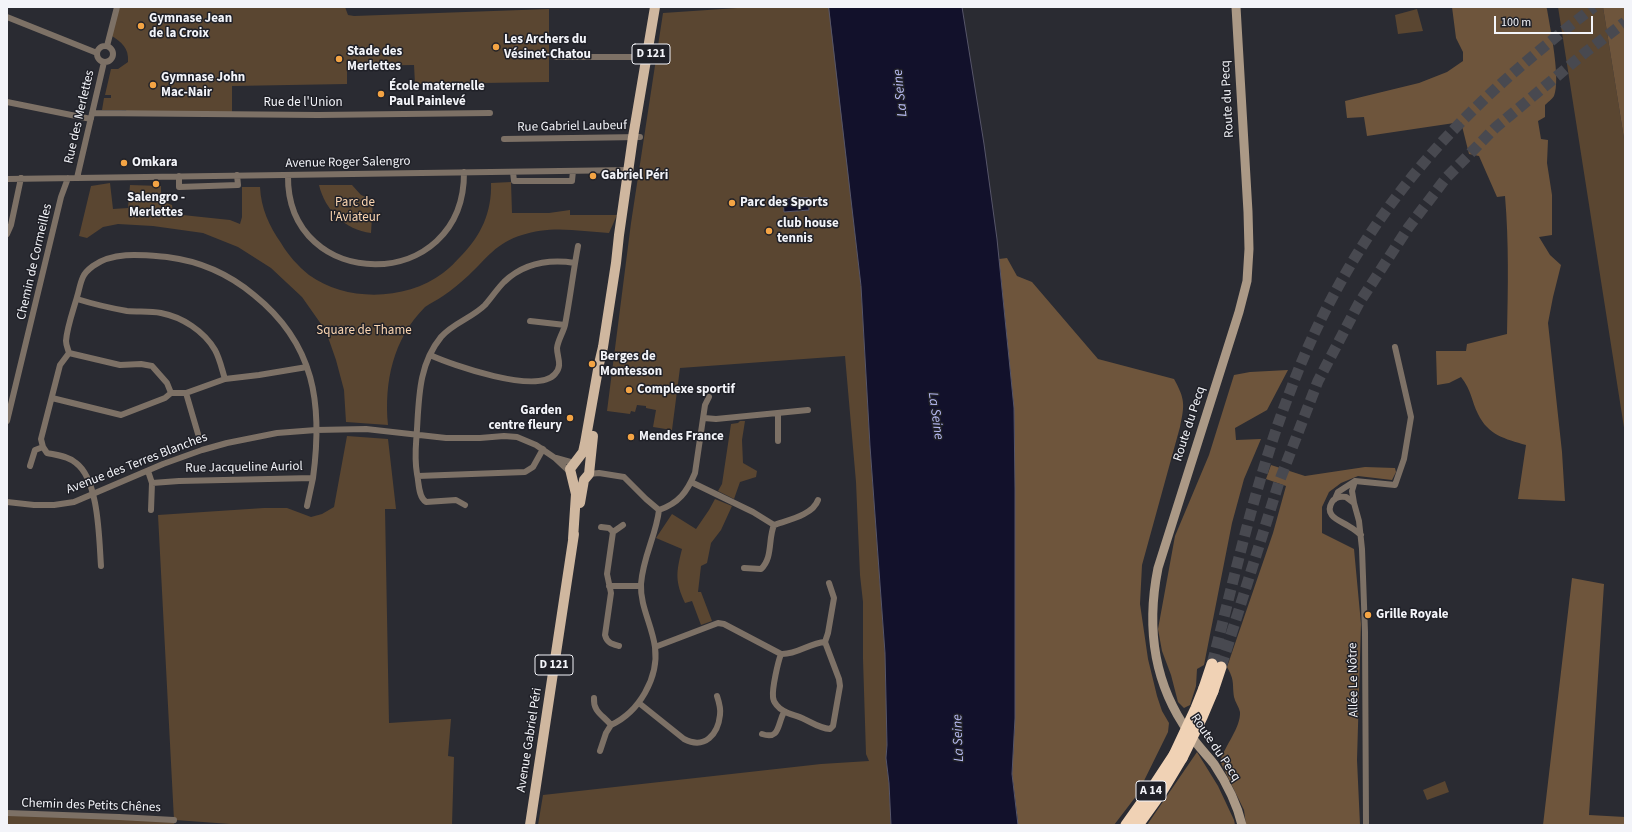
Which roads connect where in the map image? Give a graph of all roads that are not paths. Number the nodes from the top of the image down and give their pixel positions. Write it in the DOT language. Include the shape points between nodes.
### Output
graph roads {
  1 [pos="117,7"];
  2 [pos="655,7"];
  3 [pos="659,7"];
  4 [pos="1236,7"];
  5 [pos="7,17"];
  6 [pos="107,46"];
  7 [pos="97,53"];
  8 [pos="556,57"];
  9 [pos="646,57"];
  10 [pos="104,62"];
  11 [pos="7,102"];
  12 [pos="490,113"];
  13 [pos="92,116"];
  14 [pos="635,137"];
  15 [pos="504,139"];
  16 [pos="632,170"];
  17 [pos="573,171"];
  18 [pos="464,172"];
  19 [pos="513,172"];
  20 [pos="288,175"];
  21 [pos="179,176"];
  22 [pos="237,176"];
  23 [pos="21,178"];
  24 [pos="68,178"];
  25 [pos="77,178"];
  26 [pos="7,179"];
  27 [pos="7,234"];
  28 [pos="578,246"];
  29 [pos="575,263"];
  30 [pos="616,263"];
  31 [pos="76,299"];
  32 [pos="530,322"];
  33 [pos="565,326"];
  34 [pos="603,347"];
  35 [pos="1395,347"];
  36 [pos="69,353"];
  37 [pos="430,355"];
  38 [pos="307,367"];
  39 [pos="225,379"];
  40 [pos="186,392"];
  41 [pos="171,393"];
  42 [pos="709,397"];
  43 [pos="52,398"];
  44 [pos="808,410"];
  45 [pos="778,414"];
  46 [pos="704,418"];
  47 [pos="7,421"];
  48 [pos="316,430"];
  49 [pos="198,434"];
  50 [pos="416,435"];
  51 [pos="778,441"];
  52 [pos="43,447"];
  53 [pos="542,451"];
  54 [pos="555,458"];
  55 [pos="30,466"];
  56 [pos="573,469"];
  57 [pos="148,471"];
  58 [pos="587,474"];
  59 [pos="418,476"];
  60 [pos="313,478"];
  61 [pos="1355,481"];
  62 [pos="691,482"];
  63 [pos="152,483"];
  64 [pos="92,494"];
  65 [pos="1335,498"];
  66 [pos="818,500"];
  67 [pos="7,502"];
  68 [pos="1354,503"];
  69 [pos="465,505"];
  70 [pos="307,506"];
  71 [pos="152,510"];
  72 [pos="659,510"];
  73 [pos="623,525"];
  74 [pos="601,526"];
  75 [pos="774,526"];
  76 [pos="614,532"];
  77 [pos="1360,535"];
  78 [pos="573,539"];
  79 [pos="101,566"];
  80 [pos="744,568"];
  81 [pos="829,583"];
  82 [pos="609,586"];
  83 [pos="641,586"];
  84 [pos="825,642"];
  85 [pos="619,646"];
  86 [pos="655,647"];
  87 [pos="781,654"];
  88 [pos="1217,666"];
  89 [pos="1208,690"];
  90 [pos="717,696"];
  91 [pos="594,698"];
  92 [pos="639,703"];
  93 [pos="784,712"];
  94 [pos="611,725"];
  95 [pos="762,734"];
  96 [pos="600,751"];
  97 [pos="7,814"];
  98 [pos="174,820"];
  99 [pos="530,825"];
  100 [pos="1126,825"];
  101 [pos="1138,825"];
  102 [pos="1242,825"];
  103 [pos="1366,825"];
  1 -- 6 [label="street"];
  2 -- 9 [label="main road, Avenue Gabriel Péri / D 121"];
  3 -- 14 [label="main road, Avenue Gabriel Péri / D 121"];
  4 -- 102 [label="main road, Route du Pecq" via="1248,212 1247,281 1158,568 1153,592 1152,636 1155,658 1168,698 1189,734 1225,783"];
  5 -- 7 [label="street"];
  6 -- 7 [label="street" via="101,47"];
  6 -- 10 [label="street" via="113,51 113,56 110,61"];
  7 -- 10 [label="street" via="99,59"];
  8 -- 9 [label="street"];
  9 -- 14 [label="main road, Avenue Gabriel Péri / D 121"];
  10 -- 13 [label="street, Rue des Merlettes"];
  11 -- 13 [label="street, Rue de l'Union"];
  12 -- 13 [label="street, Rue de l'Union"];
  13 -- 25 [label="street, Rue des Merlettes"];
  14 -- 15 [label="street, Rue Gabriel Laubeuf"];
  14 -- 16 [label="main road, Avenue Gabriel Péri / D 121"];
  16 -- 17 [label="street, Avenue Roger Salengro"];
  16 -- 30 [label="main road, Avenue Gabriel Péri / D 121"];
  16 -- 30 [label="main road, Avenue Gabriel Péri / D 121" via="624,236"];
  17 -- 19 [label="street, Avenue Roger Salengro"];
  17 -- 19 [label="street" via="572,182 514,181"];
  18 -- 19 [label="street, Avenue Roger Salengro"];
  18 -- 20 [label="street, Avenue Roger Salengro"];
  18 -- 20 [label="street" via="458,210 439,238 427,249 412,257 395,263 375,265 340,258 324,249 310,236 293,209"];
  20 -- 22 [label="street, Avenue Roger Salengro"];
  21 -- 22 [label="street, Avenue Roger Salengro"];
  21 -- 22 [label="street" via="179,187 238,185"];
  21 -- 25 [label="street, Avenue Roger Salengro"];
  23 -- 24 [label="street, Avenue Roger Salengro"];
  23 -- 26 [label="street, Avenue Roger Salengro"];
  23 -- 27 [label="street"];
  24 -- 25 [label="street, Avenue Roger Salengro"];
  24 -- 47 [label="street, Chemin de Cormeilles" via="61,197"];
  28 -- 29 [label="street"];
  29 -- 33 [label="street"];
  29 -- 37 [label="street" via="559,261 535,264 512,275 481,308 442,336"];
  30 -- 34 [label="main road, Avenue Gabriel Péri / D 121"];
  31 -- 36 [label="street, Rue Jacqueline Auriol" via="66,340"];
  31 -- 38 [label="street, Rue Jacqueline Auriol" via="82,278 87,271 107,259 140,255 198,264 227,276 267,305 287,327"];
  31 -- 39 [label="street" via="113,308 160,313 183,321 192,326 215,350"];
  32 -- 33 [label="street"];
  33 -- 37 [label="street" via="557,347 560,367 555,375 545,380 488,375 447,363"];
  34 -- 56 [label="main road, Avenue Gabriel Péri / D 121" via="585,444"];
  34 -- 58 [label="main road, Avenue Gabriel Péri / D 121" via="602,376"];
  35 -- 61 [label="street" via="1411,417 1404,459 1395,485"];
  36 -- 41 [label="street" via="120,365 147,364 156,369"];
  36 -- 43 [label="street" via="60,365"];
  37 -- 50 [label="street" via="421,380"];
  38 -- 39 [label="street"];
  38 -- 48 [label="street, Rue Jacqueline Auriol" via="315,401"];
  39 -- 40 [label="street"];
  40 -- 41 [label="street"];
  40 -- 49 [label="street"];
  41 -- 43 [label="street" via="165,398 121,415"];
  42 -- 46 [label="street" via="705,405"];
  43 -- 52 [label="street" via="41,439"];
  44 -- 45 [label="street"];
  45 -- 46 [label="street"];
  45 -- 51 [label="street"];
  46 -- 62 [label="street"];
  48 -- 50 [label="street, Avenue des Terres Blanches" via="366,429"];
  48 -- 57 [label="street, Avenue des Terres Blanches" via="277,433 226,443 183,456"];
  48 -- 60 [label="street, Rue Jacqueline Auriol"];
  50 -- 53 [label="street, Avenue des Terres Blanches" via="446,438 517,437"];
  50 -- 59 [label="street" via="414,457"];
  52 -- 55 [label="street" via="35,450"];
  52 -- 64 [label="street" via="47,453 77,463 83,470"];
  53 -- 54 [label="street, Avenue des Terres Blanches"];
  53 -- 59 [label="street" via="533,467 525,472"];
  54 -- 56 [label="street, Avenue des Terres Blanches"];
  54 -- 56 [label="street, Avenue des Terres Blanches"];
  56 -- 58 [label="main road" via="578,481"];
  56 -- 58 [label="main road" via="585,463"];
  56 -- 78 [label="main road, Avenue Gabriel Péri / D 121" via="576,494"];
  57 -- 63 [label="street"];
  57 -- 64 [label="street, Avenue des Terres Blanches"];
  58 -- 72 [label="street" via="624,476"];
  58 -- 78 [label="main road, Avenue Gabriel Péri / D 121"];
  59 -- 69 [label="street" via="423,500 426,502 456,500"];
  60 -- 63 [label="street, Rue Jacqueline Auriol"];
  60 -- 70 [label="street"];
  61 -- 65 [label="street" via="1338,492"];
  61 -- 68 [label="street, Allée Le Nôtre" via="1352,491"];
  62 -- 72 [label="street" via="672,505"];
  62 -- 75 [label="street" via="753,512"];
  63 -- 71 [label="street"];
  64 -- 67 [label="street, Avenue des Terres Blanches" via="74,502 54,505"];
  64 -- 79 [label="street" via="96,508"];
  65 -- 68 [label="street" via="1346,497"];
  65 -- 77 [label="street" via="1330,510 1333,518"];
  66 -- 75 [label="street" via="808,512"];
  68 -- 77 [label="street, Allée Le Nôtre"];
  72 -- 83 [label="street" via="645,558"];
  73 -- 76 [label="street"];
  74 -- 76 [label="street"];
  75 -- 80 [label="street" via="765,565 761,569"];
  76 -- 82 [label="street" via="607,574"];
  77 -- 103 [label="street, Allée Le Nôtre" via="1365,632"];
  78 -- 99 [label="main road, Avenue Gabriel Péri / D 121"];
  81 -- 84 [label="street" via="834,598"];
  82 -- 83 [label="street"];
  82 -- 85 [label="street" via="605,635 606,640"];
  83 -- 86 [label="street" via="645,614"];
  84 -- 87 [label="street" via="819,642 789,655"];
  84 -- 93 [label="street" via="840,686 833,726 824,729 808,720"];
  86 -- 87 [label="street" via="718,623"];
  86 -- 92 [label="street" via="649,684"];
  87 -- 93 [label="street" via="772,696"];
  88 -- 89 [label="highway, A 14"];
  89 -- 100 [label="highway, A 14, bridge" via="1193,714 1174,755"];
  89 -- 101 [label="highway, A 14, bridge" via="1199,724 1182,758"];
  90 -- 92 [label="street" via="721,714 714,734 710,739 698,742 684,739"];
  91 -- 94 [label="street" via="593,705 596,710"];
  92 -- 94 [label="street" via="625,717"];
  93 -- 95 [label="street" via="777,732 770,736"];
  94 -- 96 [label="street"];
  97 -- 98 [label="street, Chemin des Petits Chênes"];
}
